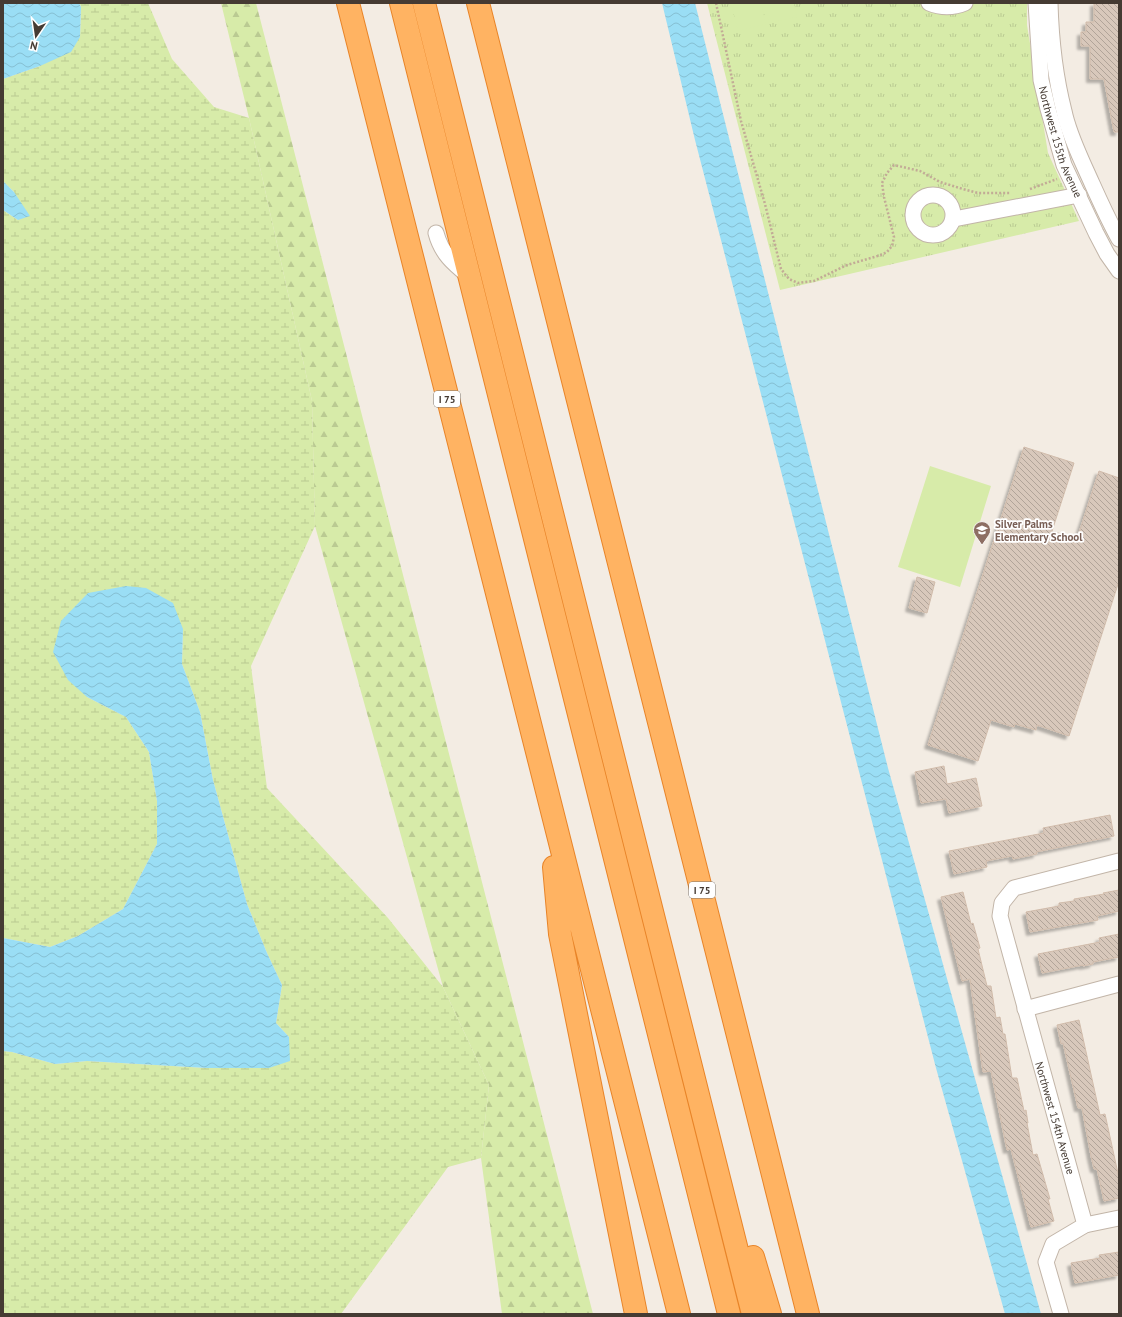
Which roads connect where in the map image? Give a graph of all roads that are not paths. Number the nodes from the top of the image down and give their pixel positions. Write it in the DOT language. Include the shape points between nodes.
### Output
graph roads {
  1 [pos="348,3"];
  2 [pos="401,3"];
  3 [pos="424,3"];
  4 [pos="478,3"];
  5 [pos="929,3"];
  6 [pos="965,3"];
  7 [pos="1036,3"];
  8 [pos="1050,3"];
  9 [pos="1079,195"];
  10 [pos="954,219"];
  11 [pos="436,233"];
  12 [pos="1119,239"];
  13 [pos="1119,271"];
  14 [pos="470,278"];
  15 [pos="547,796"];
  16 [pos="1119,861"];
  17 [pos="1119,984"];
  18 [pos="673,997"];
  19 [pos="1025,1009"];
  20 [pos="770,1164"];
  21 [pos="1119,1218"];
  22 [pos="1085,1225"];
  23 [pos="636,1314"];
  24 [pos="679,1314"];
  25 [pos="730,1314"];
  26 [pos="753,1314"];
  27 [pos="770,1314"];
  28 [pos="808,1314"];
  29 [pos="818,1314"];
  30 [pos="1061,1314"];
  1 -- 15 [label="highway, I 75"];
  2 -- 14 [label="highway"];
  3 -- 18 [label="highway"];
  4 -- 20 [label="highway, I 75"];
  5 -- 6 [label="street" via="938,7 951,7"];
  7 -- 9 [label="street, Northwest 155th Avenue" via="1041,80 1064,164"];
  8 -- 12 [label="street, Northwest 155th Avenue" via="1064,112 1078,153"];
  9 -- 10 [label="street"];
  9 -- 13 [label="street, Northwest 155th Avenue" via="1107,254"];
  11 -- 14 [label="street" via="440,245 454,264"];
  14 -- 25 [label="highway"];
  15 -- 23 [label="highway" via="560,934"];
  15 -- 24 [label="highway, I 75"];
  16 -- 19 [label="street, Northwest 154th Avenue" via="1014,888 1002,903 1000,916"];
  17 -- 19 [label="street"];
  18 -- 26 [label="highway"];
  18 -- 27 [label="highway" via="691,1022 735,1194"];
  19 -- 22 [label="street, Northwest 154th Avenue"];
  20 -- 28 [label="highway, I 75"];
  20 -- 29 [label="highway"];
  21 -- 22 [label="street"];
  22 -- 30 [label="street" via="1053,1244 1046,1262"];
}
